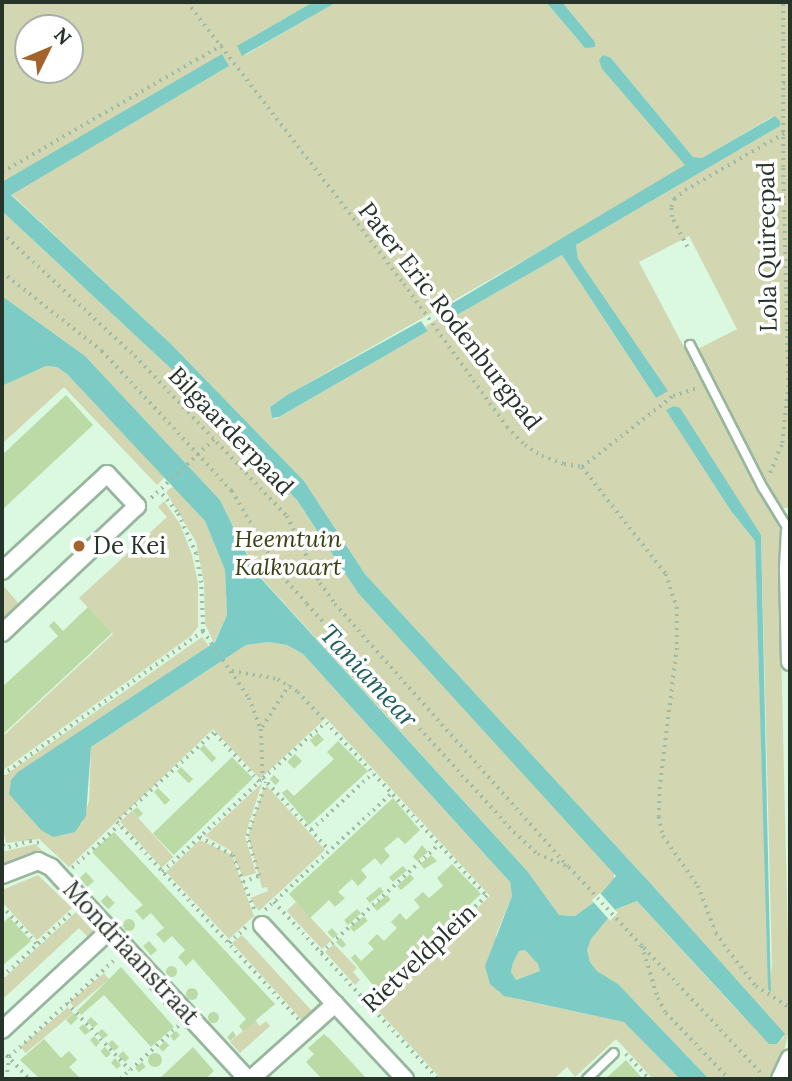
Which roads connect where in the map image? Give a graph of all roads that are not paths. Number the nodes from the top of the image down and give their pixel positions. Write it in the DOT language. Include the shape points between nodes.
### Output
graph roads {
  1 [pos="690,345"];
  2 [pos="790,531"];
  3 [pos="2,571"];
  4 [pos="2,633"];
  5 [pos="790,662"];
  6 [pos="2,875"];
  7 [pos="260,920"];
  8 [pos="110,930"];
  9 [pos="335,1004"];
  10 [pos="2,1030"];
  11 [pos="617,1051"];
  12 [pos="790,1058"];
  13 [pos="249,1079"];
  14 [pos="405,1079"];
  15 [pos="587,1079"];
  16 [pos="780,1079"];
  1 -- 2 [label="lane"];
  2 -- 5 [label="street"];
  3 -- 4 [label="street" via="107,474 137,506"];
  6 -- 8 [label="street, Mondriaanstraat" via="38,861 51,867"];
  7 -- 9 [label="street, Rietveldplein"];
  8 -- 10 [label="street"];
  8 -- 13 [label="street, Mondriaanstraat"];
  9 -- 13 [label="street, Mondriaanstraat"];
  9 -- 14 [label="street"];
  11 -- 15 [label="lane"];
  12 -- 16 [label="street"];
}
